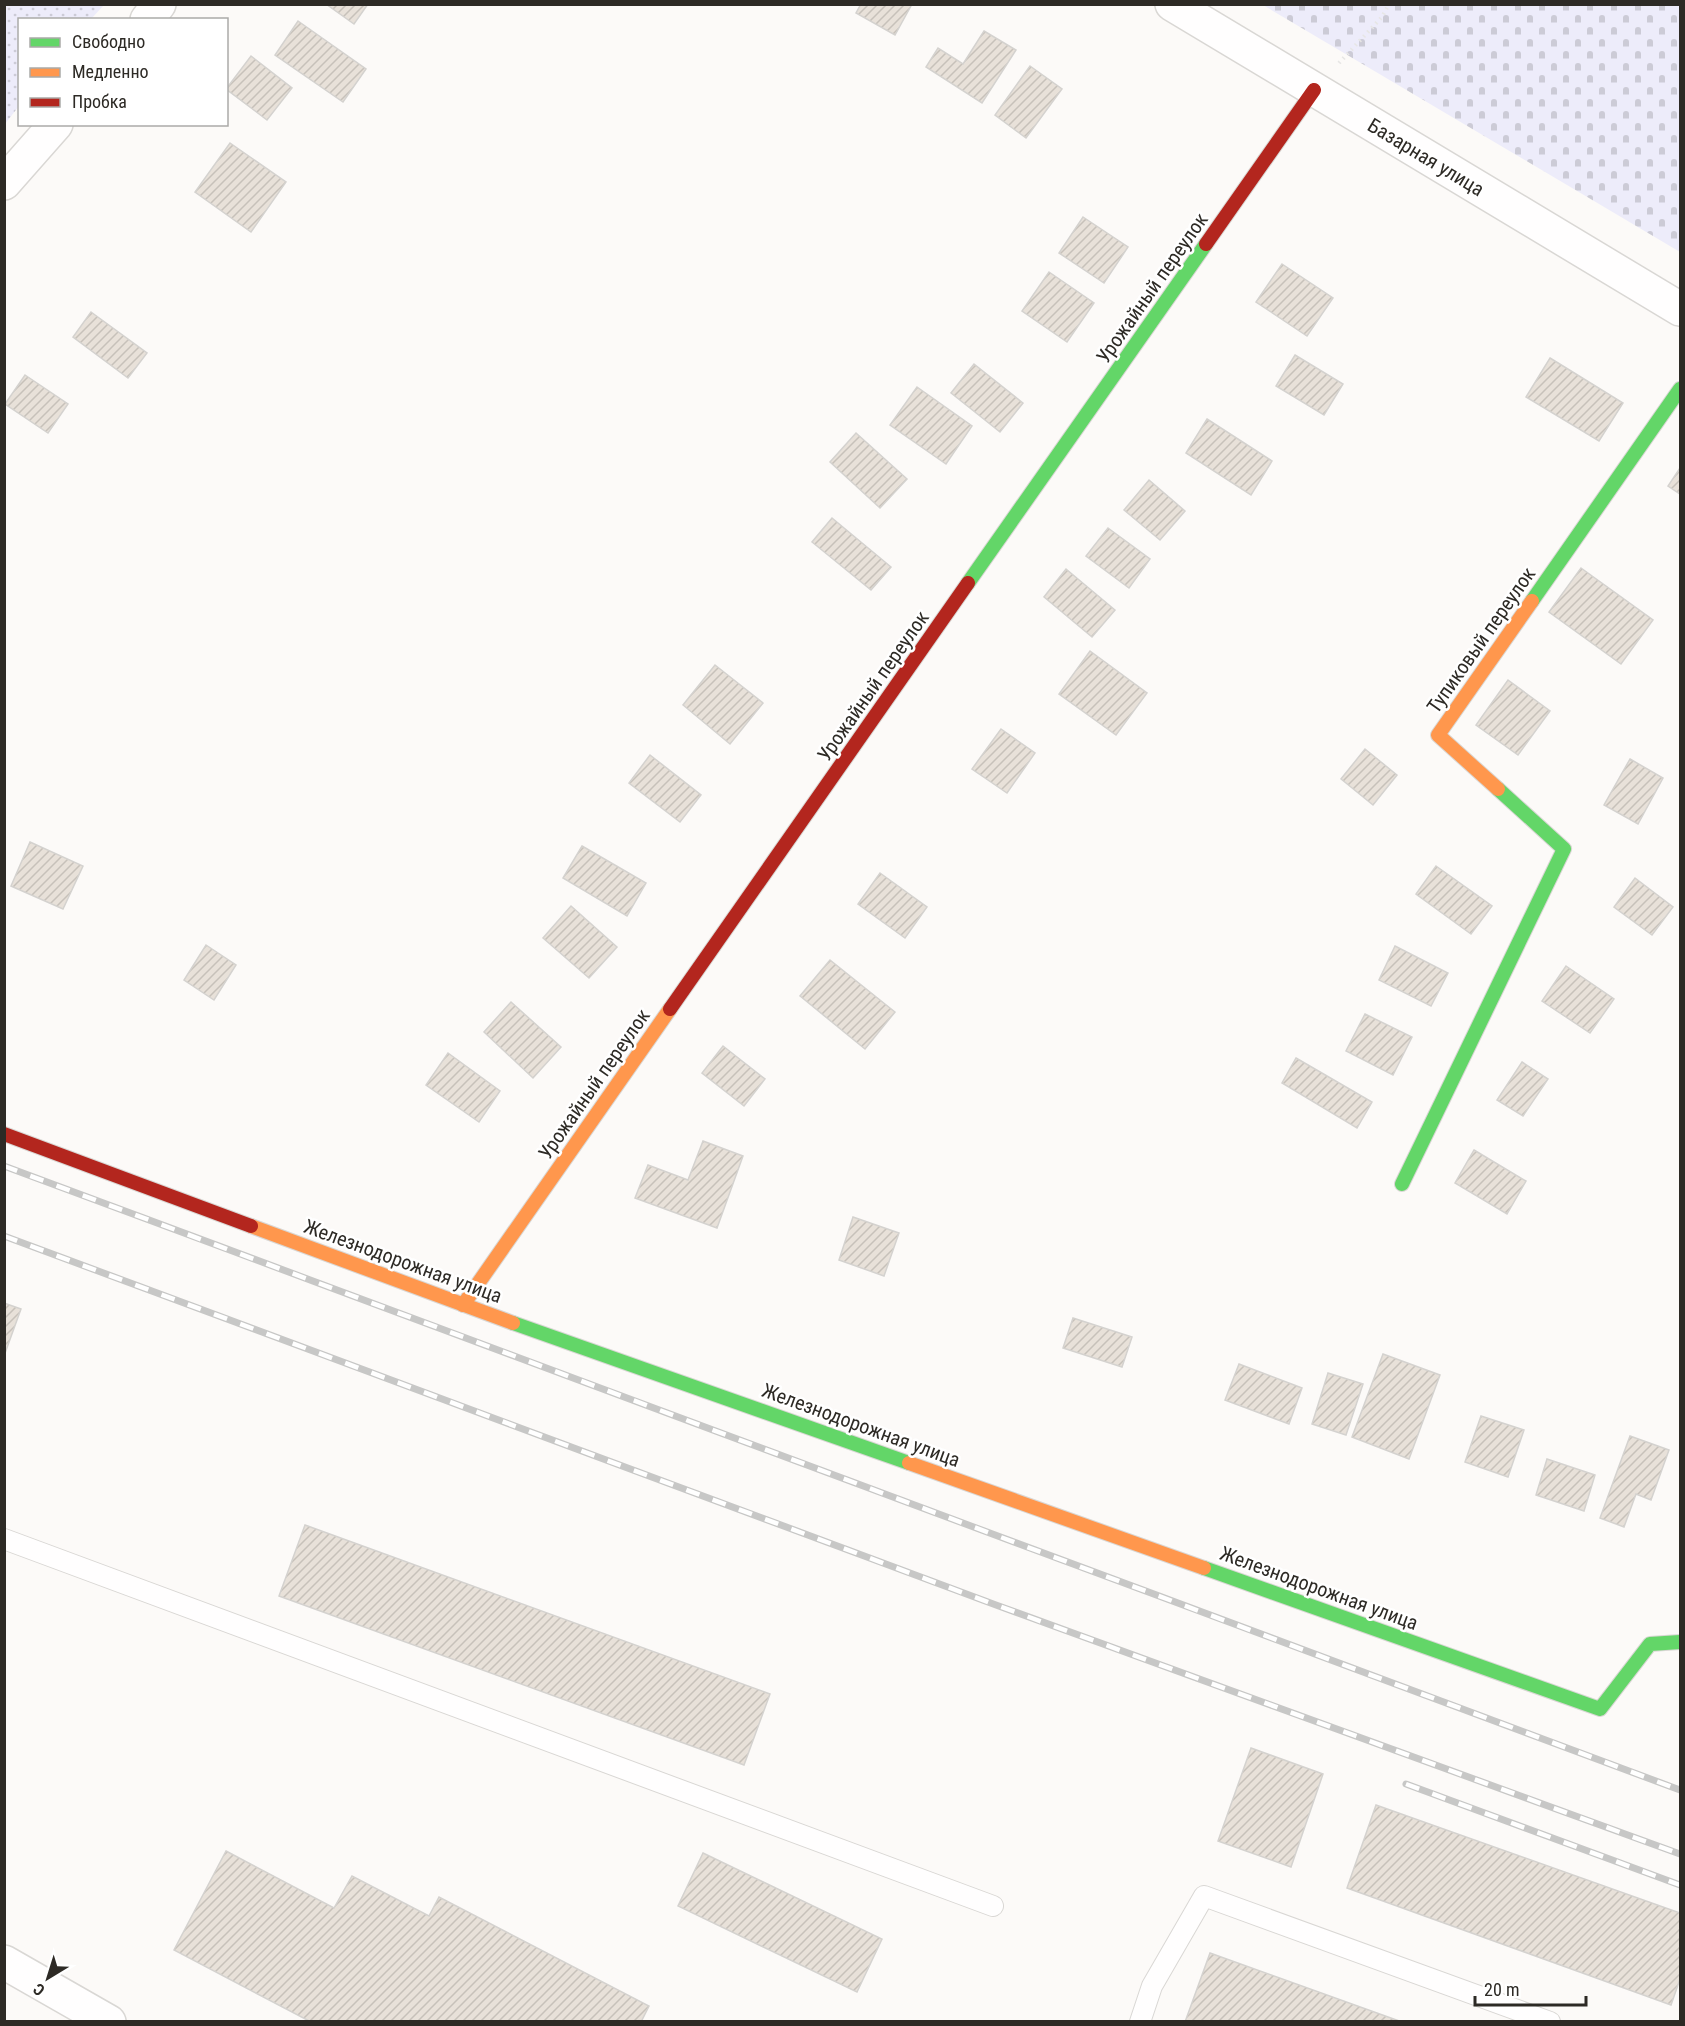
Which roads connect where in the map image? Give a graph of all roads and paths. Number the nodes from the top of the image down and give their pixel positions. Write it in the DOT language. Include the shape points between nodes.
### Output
graph roads {
  1 [pos="159,4"];
  2 [pos="1172,4"];
  3 [pos="1389,4"];
  4 [pos="148,18"];
  5 [pos="1314,90"];
  6 [pos="54,126"];
  7 [pos="4,183"];
  8 [pos="1680,309"];
  9 [pos="1680,389"];
  10 [pos="4,1134"];
  11 [pos="1402,1184"];
  12 [pos="463,1305"];
  13 [pos="4,1539"];
  14 [pos="1680,1642"];
  15 [pos="993,1906"];
  16 [pos="4,1962"];
  17 [pos="109,2022"];
  18 [pos="1140,2022"];
  19 [pos="1550,2022"];
  1 -- 4 [label="street"];
  2 -- 5 [label="street, Базарная улица"];
  3 -- 5 [label="path" via="1382,17"];
  5 -- 8 [label="street, Базарная улица"];
  5 -- 12 [label="street, Урожайный переулок"];
  6 -- 7 [label="street"];
  9 -- 11 [label="street, Тупиковый переулок" via="1438,735 1564,849"];
  10 -- 12 [label="street, Железнодорожная улица"];
  12 -- 14 [label="street, Железнодорожная улица" via="1600,1709 1650,1644"];
  13 -- 15 [label="lane"];
  16 -- 17 [label="street"];
  18 -- 19 [label="lane" via="1152,1986 1204,1896"];
}
